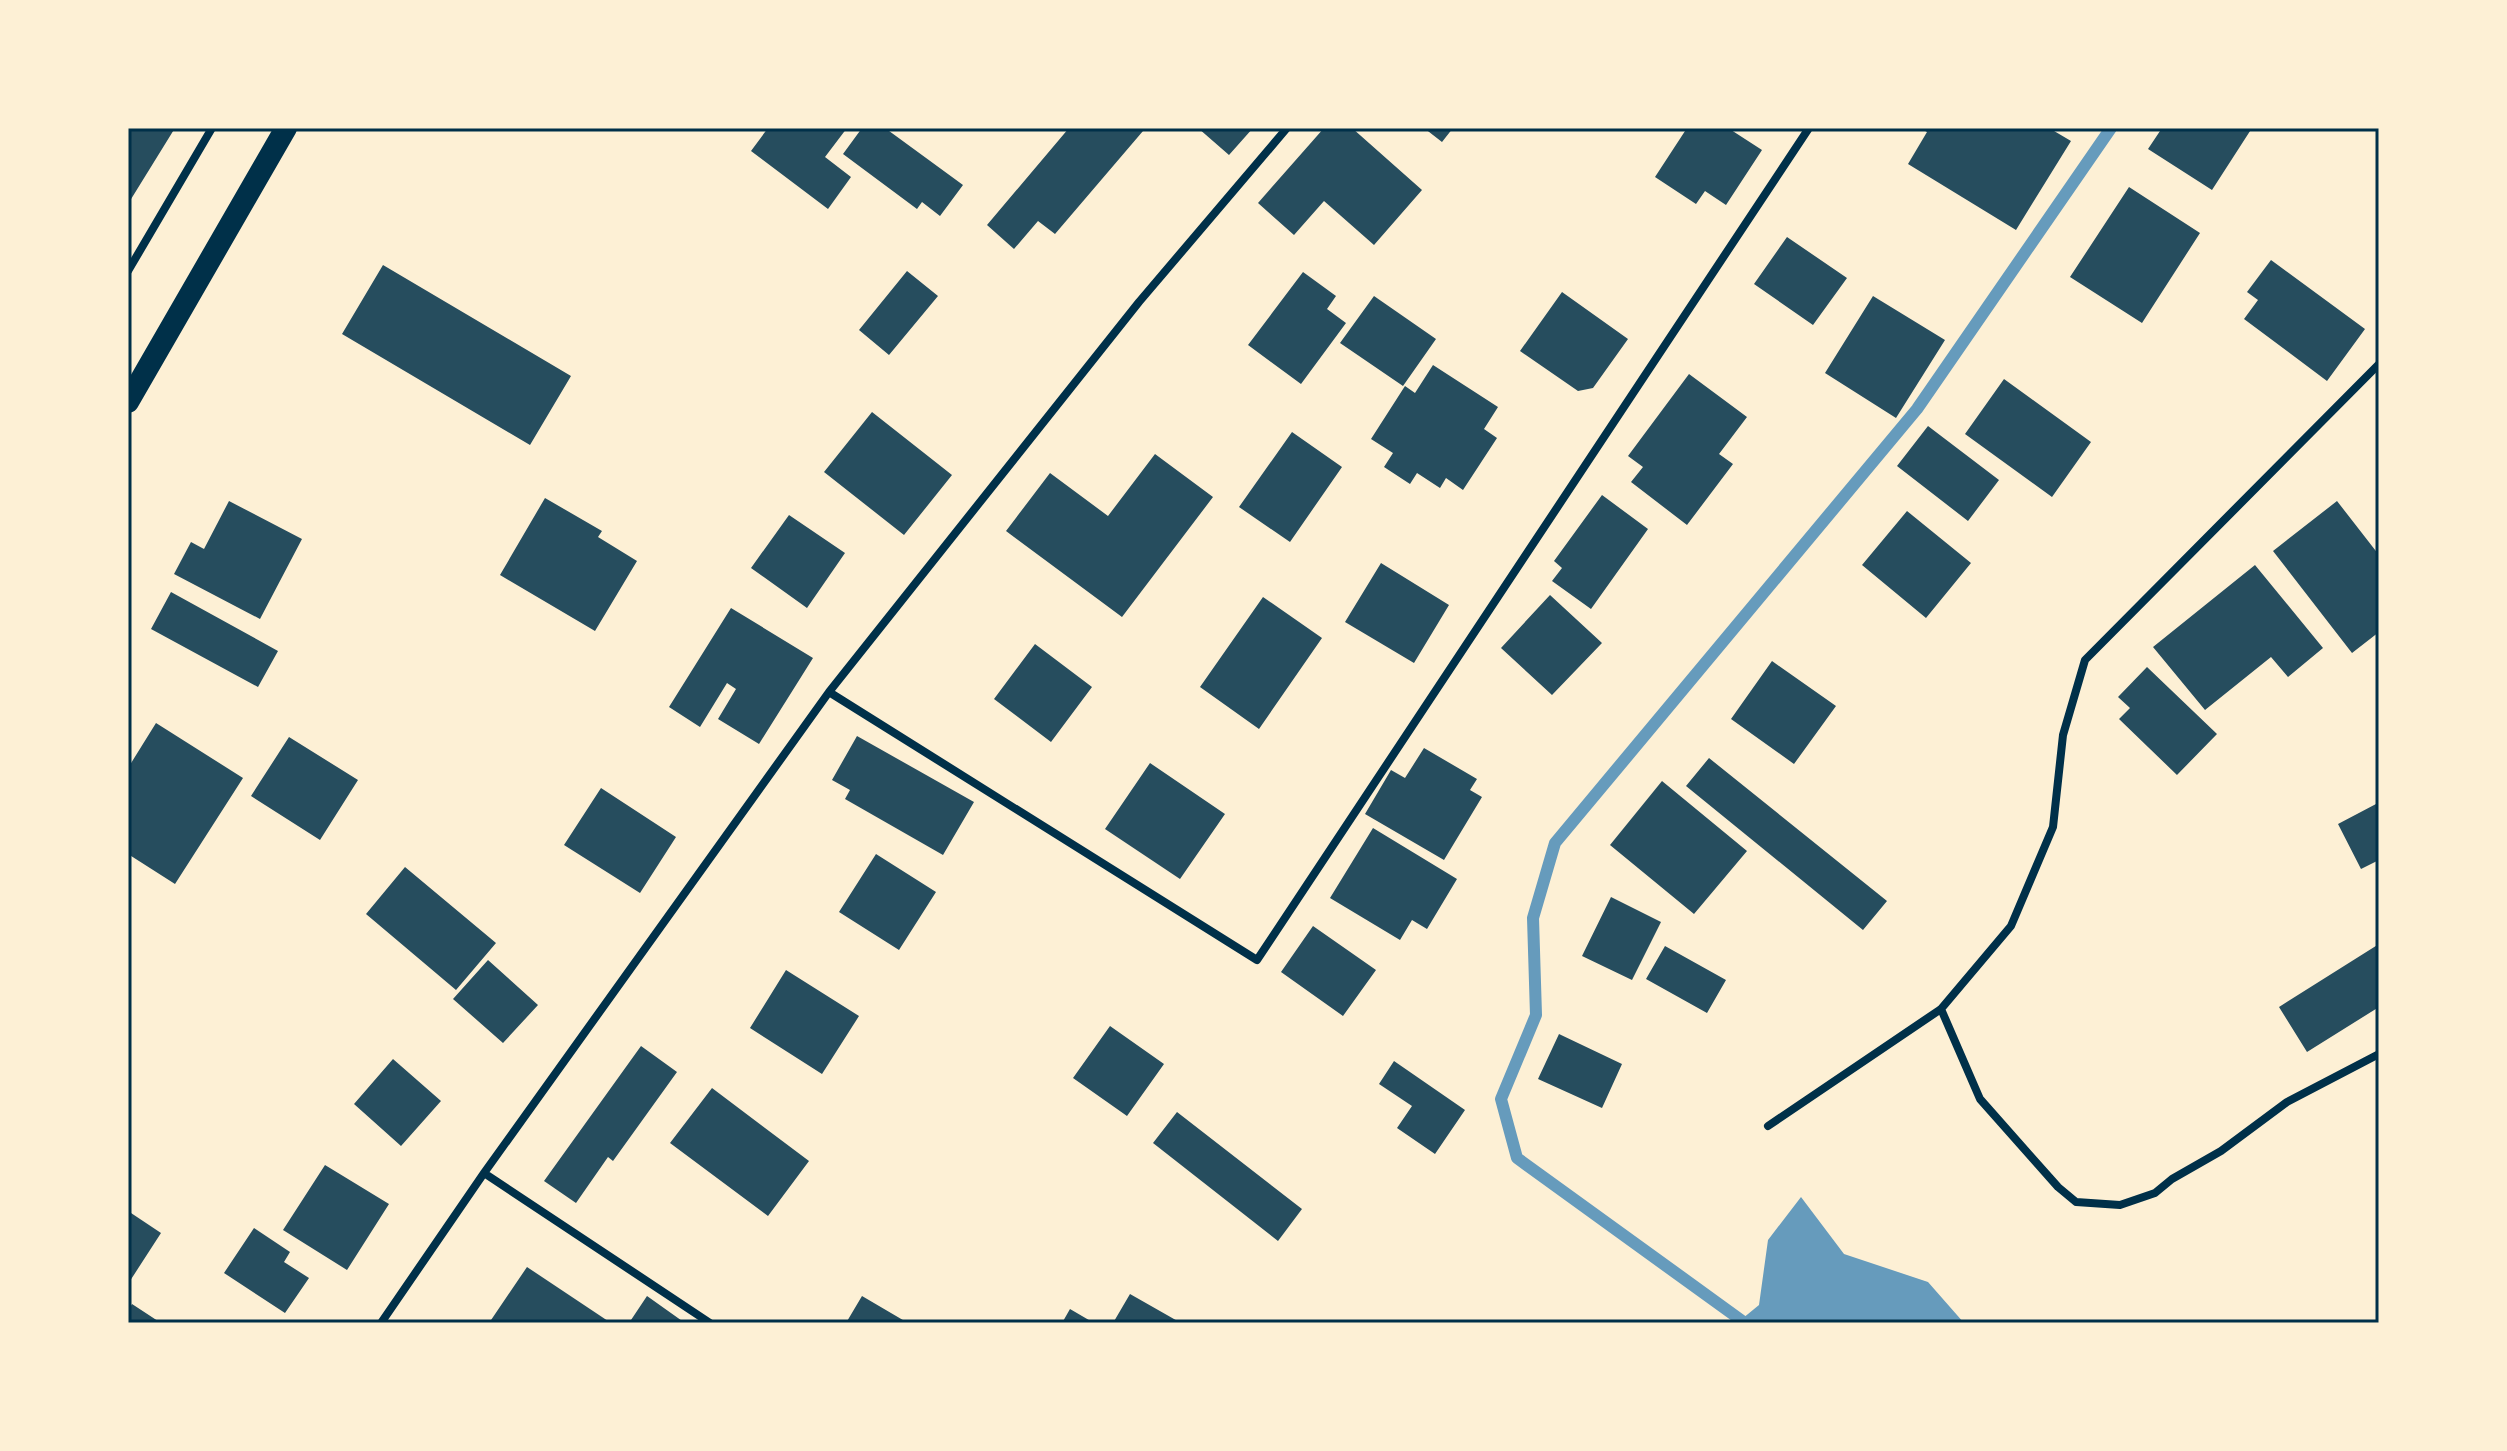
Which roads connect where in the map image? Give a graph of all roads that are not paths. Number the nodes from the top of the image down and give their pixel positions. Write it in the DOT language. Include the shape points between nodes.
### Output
graph roads {
  1 [pos="212,128"];
  2 [pos="286,128"];
  3 [pos="1287,128"];
  4 [pos="1809,128"];
  5 [pos="128,271"];
  6 [pos="2379,364"];
  7 [pos="128,402"];
  8 [pos="829,692"];
  9 [pos="1941,1009"];
  10 [pos="2379,1054"];
  11 [pos="1768,1126"];
  12 [pos="484,1173"];
  13 [pos="381,1323"];
  14 [pos="710,1323"];
  1 -- 5 [label="street"];
  2 -- 7 [label="highway"];
  3 -- 8 [label="street" via="1139,302"];
  4 -- 8 [label="street" via="1257,960"];
  6 -- 9 [label="street" via="2085,660 2063,735 2053,827 2011,926"];
  8 -- 12 [label="street"];
  9 -- 10 [label="street" via="1980,1099 2076,1202 2120,1205 2155,1193 2287,1102"];
  9 -- 11 [label="street"];
  12 -- 13 [label="street"];
  12 -- 14 [label="street"];
}
